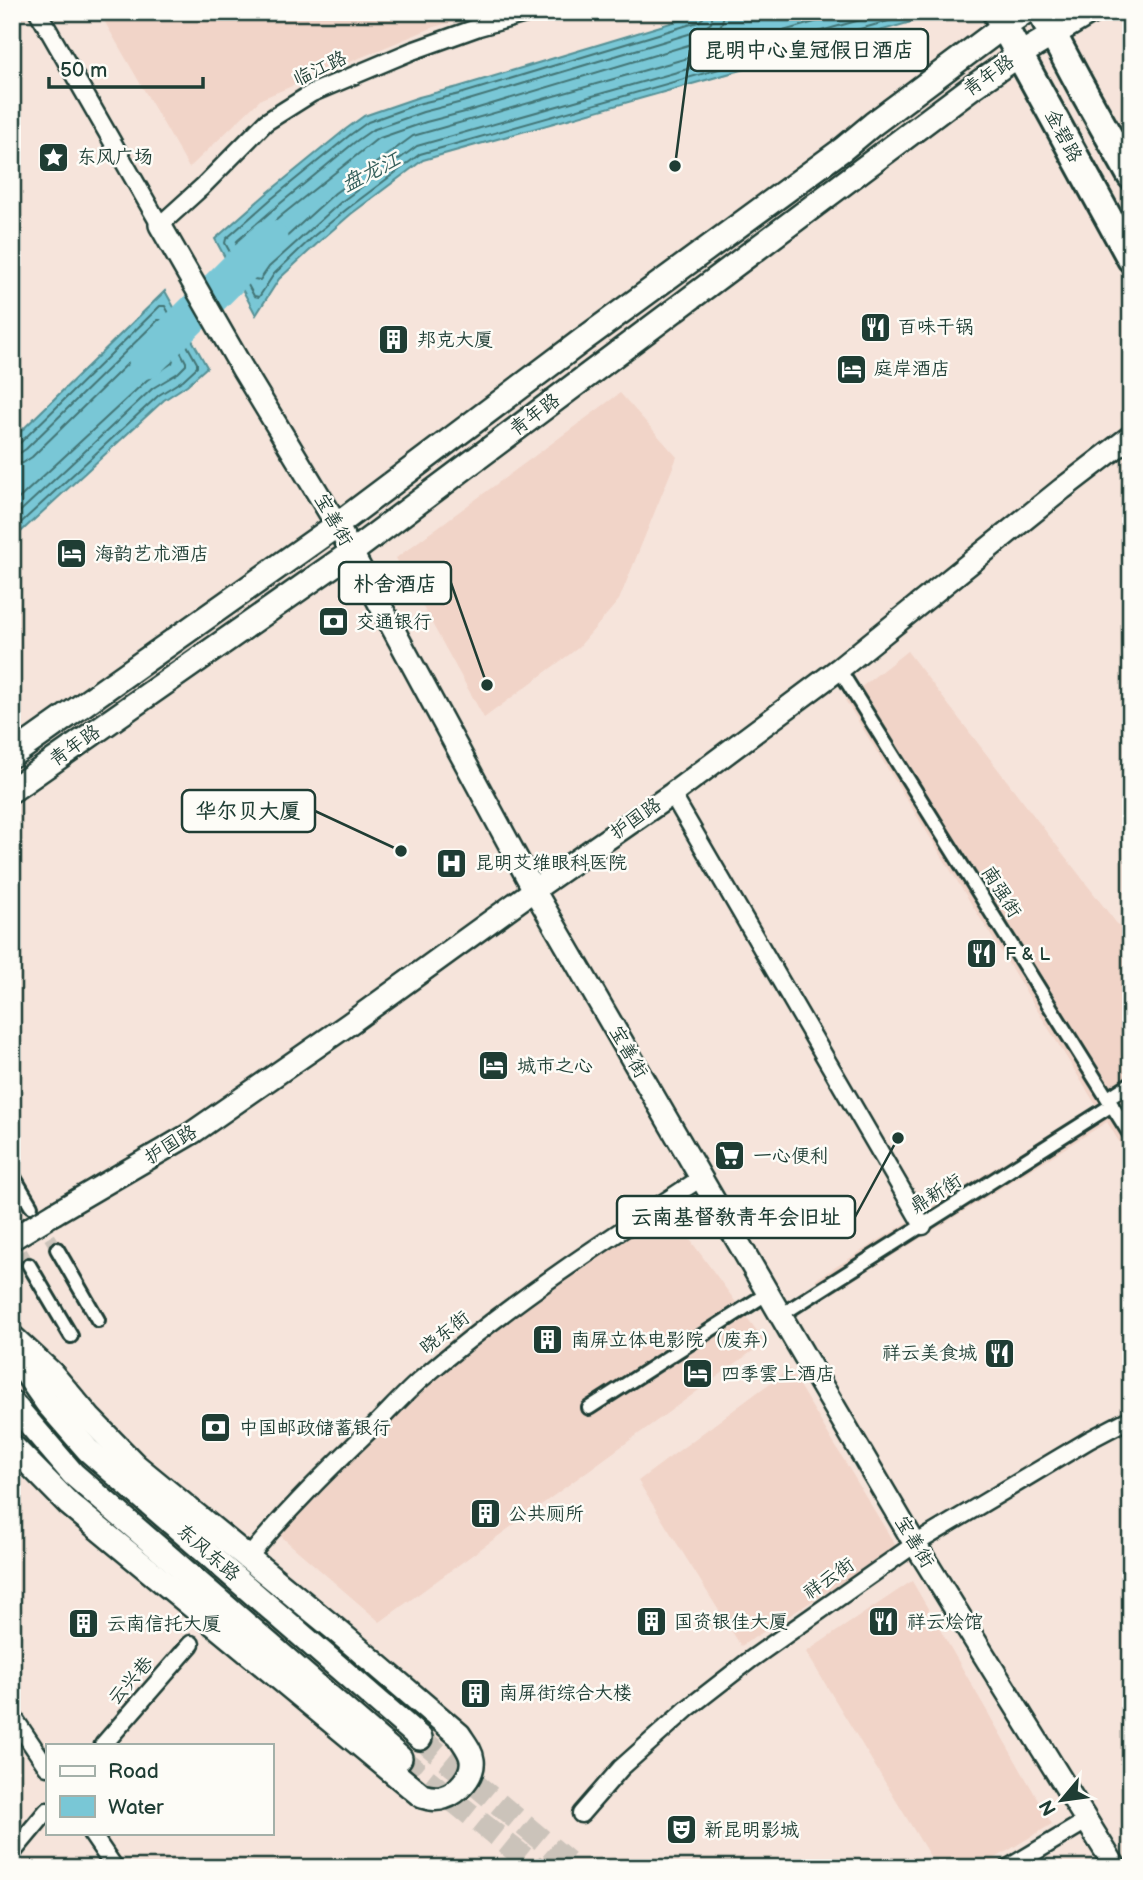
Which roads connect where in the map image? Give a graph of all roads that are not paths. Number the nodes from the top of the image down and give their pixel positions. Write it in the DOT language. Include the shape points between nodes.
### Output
graph roads {
  1 [pos="38,12"];
  2 [pos="533,12"];
  3 [pos="1091,12"];
  4 [pos="1009,17"];
  5 [pos="1047,23"];
  6 [pos="1019,55"];
  7 [pos="1131,176"];
  8 [pos="160,225"];
  9 [pos="1131,259"];
  10 [pos="1131,436"];
  11 [pos="337,525"];
  12 [pos="352,552"];
  13 [pos="839,669"];
  14 [pos="12,755"];
  15 [pos="12,790"];
  16 [pos="672,794"];
  17 [pos="534,890"];
  18 [pos="1131,1083"];
  19 [pos="1110,1102"];
  20 [pos="1131,1136"];
  21 [pos="12,1174"];
  22 [pos="701,1178"];
  23 [pos="31,1206"];
  24 [pos="922,1226"];
  25 [pos="12,1239"];
  26 [pos="57,1249"];
  27 [pos="29,1265"];
  28 [pos="768,1293"];
  29 [pos="781,1315"];
  30 [pos="97,1320"];
  31 [pos="12,1336"];
  32 [pos="71,1336"];
  33 [pos="12,1353"];
  34 [pos="12,1403"];
  35 [pos="589,1408"];
  36 [pos="1131,1418"];
  37 [pos="12,1446"];
  38 [pos="915,1544"];
  39 [pos="248,1558"];
  40 [pos="191,1644"];
  41 [pos="12,1715"];
  42 [pos="420,1738"];
  43 [pos="104,1744"];
  44 [pos="400,1758"];
  45 [pos="46,1766"];
  46 [pos="46,1812"];
  47 [pos="581,1814"];
  48 [pos="1088,1820"];
  49 [pos="92,1834"];
  50 [pos="12,1853"];
  51 [pos="115,1868"];
  52 [pos="1008,1868"];
  53 [pos="1116,1868"];
  1 -- 8 [label="street"];
  2 -- 8 [label="street, 临江路" via="412,51 312,93 266,122"];
  3 -- 5 [label="main road, 青年路"];
  4 -- 6 [label="main road, 金碧路"];
  4 -- 11 [label="main road, 青年路" via="843,149"];
  5 -- 6 [label="main road, 青年路"];
  5 -- 7 [label="main road, 金碧路"];
  6 -- 9 [label="main road, 金碧路"];
  6 -- 12 [label="main road, 青年路"];
  8 -- 11 [label="street, 宝善街"];
  10 -- 13 [label="street, 护国路"];
  11 -- 12 [label="street, 宝善街"];
  11 -- 14 [label="main road, 青年路"];
  12 -- 15 [label="main road, 青年路"];
  12 -- 17 [label="street, 宝善街"];
  13 -- 16 [label="street, 护国路"];
  13 -- 19 [label="street, 南强街"];
  16 -- 17 [label="street, 护国路"];
  16 -- 24 [label="street"];
  17 -- 22 [label="street, 宝善街"];
  17 -- 25 [label="street, 护国路, bridge" via="192,1133"];
  18 -- 19 [label="street, 鼎新街"];
  19 -- 20 [label="street, 南强街"];
  19 -- 24 [label="street, 鼎新街"];
  21 -- 23 [label="street"];
  22 -- 28 [label="street, 宝善街"];
  22 -- 39 [label="street, 晓东街" via="509,1309 424,1377 319,1478"];
  24 -- 29 [label="street, 鼎新街"];
  26 -- 30 [label="street"];
  27 -- 32 [label="street"];
  28 -- 29 [label="street, 宝善街"];
  28 -- 35 [label="street"];
  29 -- 38 [label="street, 宝善街"];
  31 -- 39 [label="main road" via="136,1466"];
  33 -- 42 [label="main road, 东风东路" via="88,1450"];
  34 -- 44 [label="main road, 东风东路" via="73,1474"];
  36 -- 38 [label="street, 祥云街"];
  37 -- 39 [label="main road" via="69,1504 422,1796 443,1797 461,1786 473,1762 459,1735"];
  38 -- 47 [label="street, 祥云街" via="687,1709 621,1768"];
  38 -- 48 [label="street, 宝善街"];
  40 -- 43 [label="street, 云兴巷"];
  41 -- 45 [label="street"];
  46 -- 50 [label="street"];
  48 -- 52 [label="street"];
  48 -- 53 [label="street, 宝善街"];
  49 -- 51 [label="street"];
}
